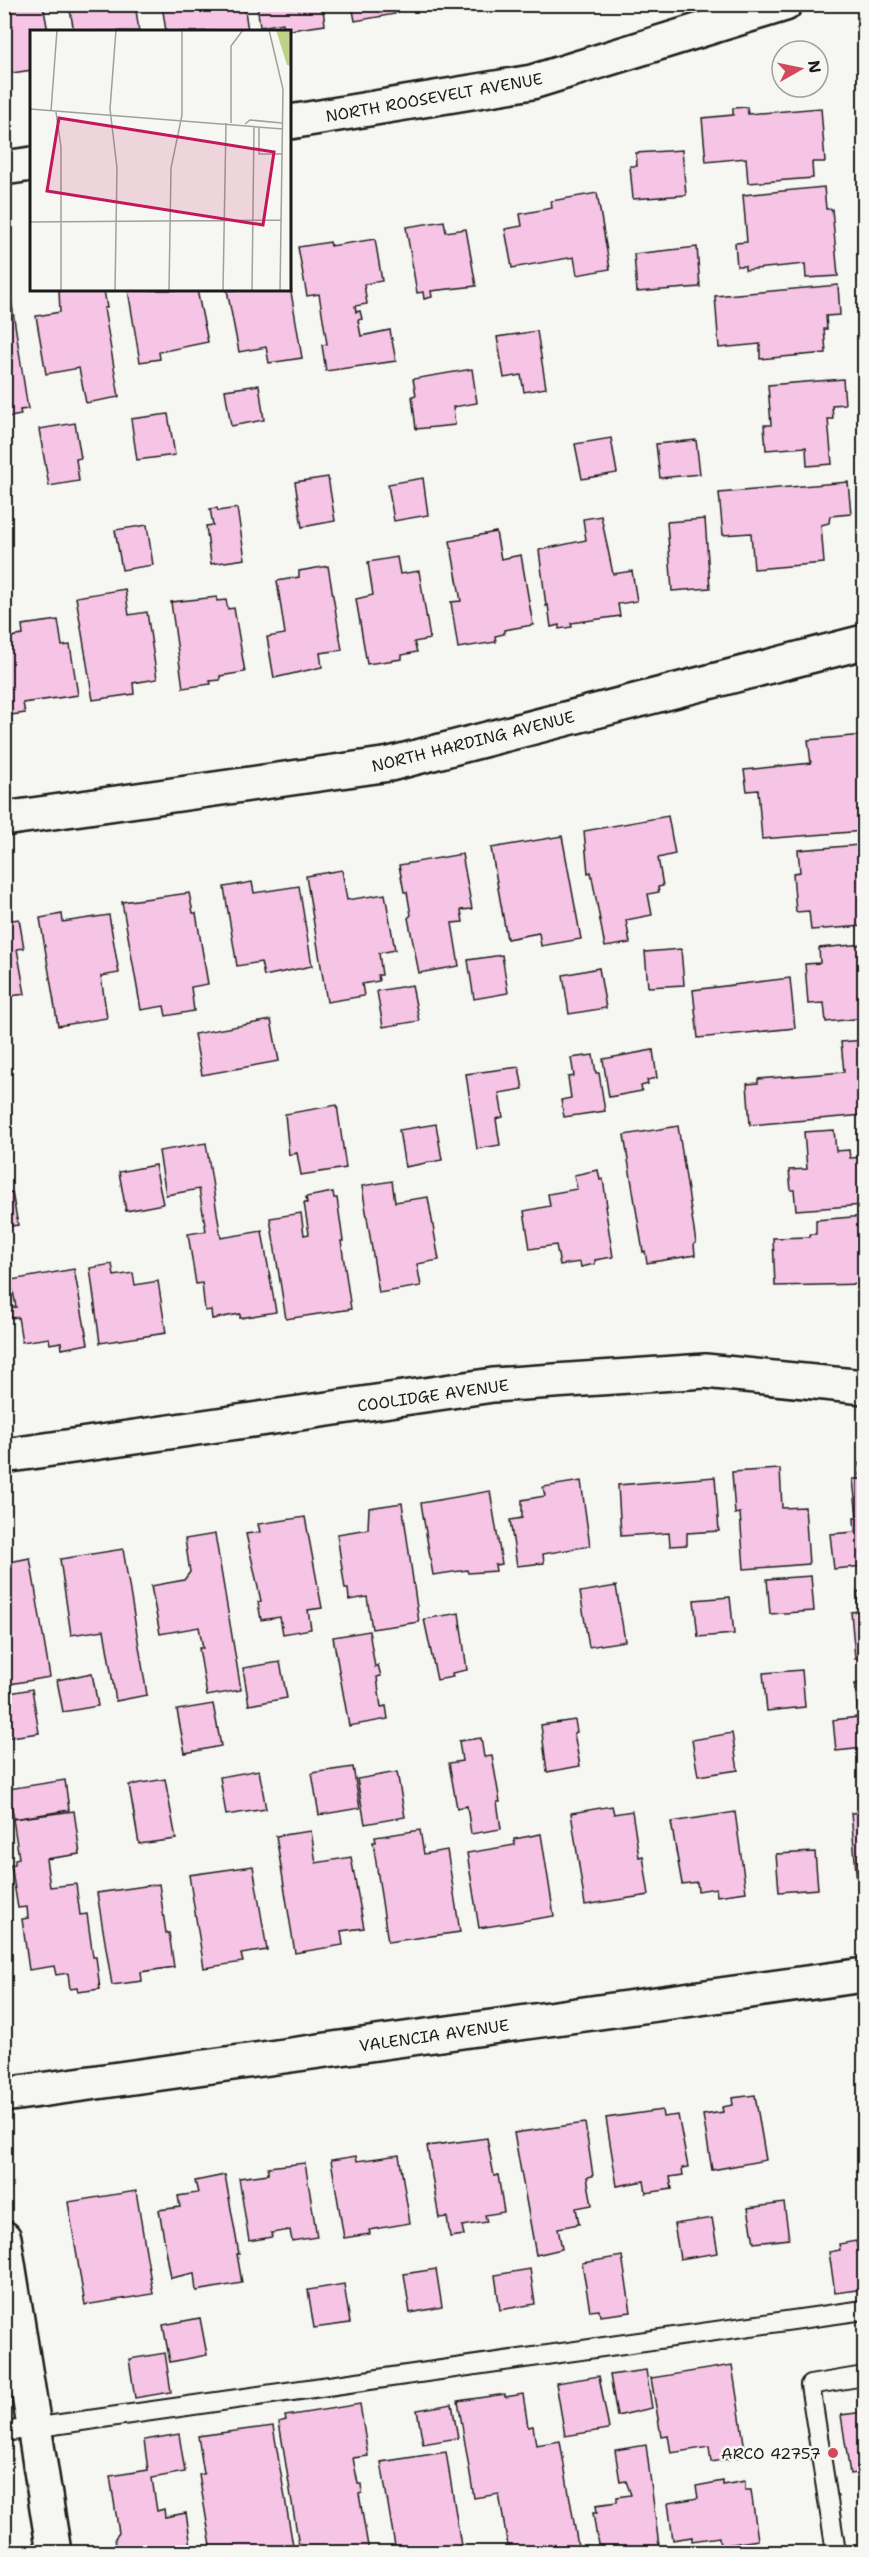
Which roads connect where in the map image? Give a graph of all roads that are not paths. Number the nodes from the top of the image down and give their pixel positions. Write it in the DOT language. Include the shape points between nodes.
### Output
graph roads {
  1 [pos="785,4"];
  2 [pos="291,122"];
  3 [pos="30,164"];
  4 [pos="4,168"];
  5 [pos="864,642"];
  6 [pos="4,819"];
  7 [pos="864,1387"];
  8 [pos="4,1456"];
  9 [pos="864,1974"];
  10 [pos="4,2095"];
  11 [pos="4,2238"];
  12 [pos="864,2310"];
  13 [pos="864,2376"];
  14 [pos="19,2430"];
  15 [pos="54,2553"];
  16 [pos="836,2553"];
  1 -- 2 [label="street, NORTH ROOSEVELT AVENUE" via="532,82"];
  3 -- 4 [label="street"];
  5 -- 6 [label="street, NORTH HARDING AVENUE" via="390,764"];
  7 -- 8 [label="street, COOLIDGE AVENUE" via="705,1371 493,1385"];
  9 -- 10 [label="street, VALENCIA AVENUE"];
  11 -- 14 [label="street"];
  12 -- 14 [label="lane"];
  13 -- 16 [label="lane" via="810,2385"];
  14 -- 15 [label="street"];
}
